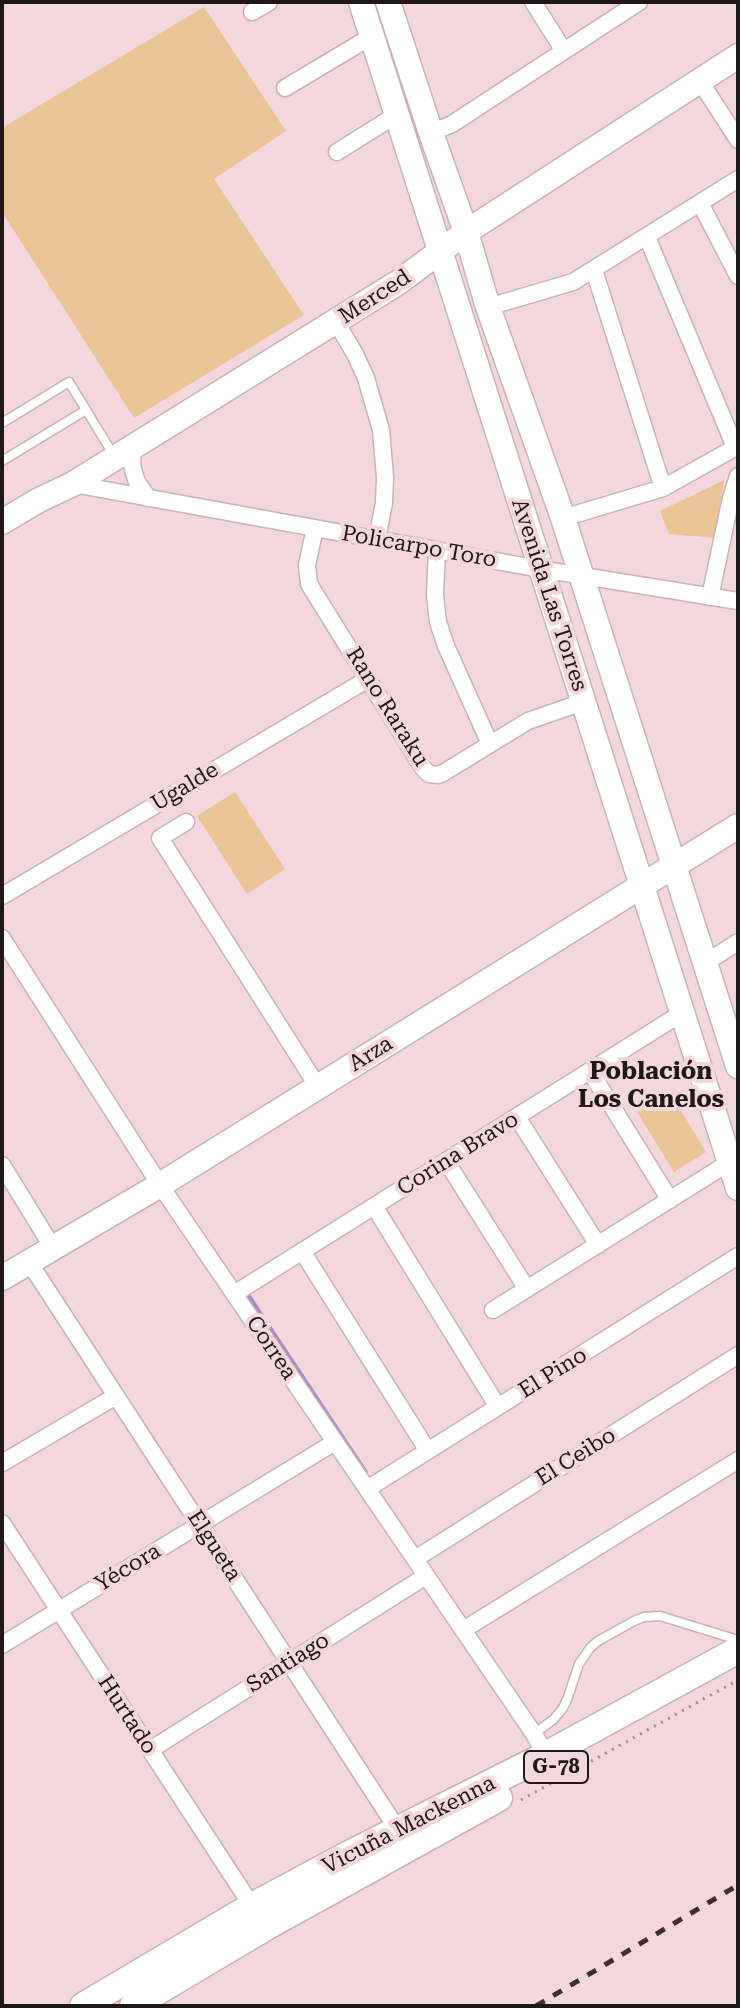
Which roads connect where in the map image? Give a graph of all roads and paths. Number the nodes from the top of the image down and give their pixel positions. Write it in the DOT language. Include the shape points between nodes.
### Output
graph roads {
  1 [pos="269,2"];
  2 [pos="361,2"];
  3 [pos="388,2"];
  4 [pos="533,2"];
  5 [pos="637,3"];
  6 [pos="252,12"];
  7 [pos="372,36"];
  8 [pos="564,51"];
  9 [pos="738,56"];
  10 [pos="700,81"];
  11 [pos="285,88"];
  12 [pos="396,115"];
  13 [pos="431,133"];
  14 [pos="738,140"];
  15 [pos="337,152"];
  16 [pos="738,179"];
  17 [pos="700,203"];
  18 [pos="466,232"];
  19 [pos="647,237"];
  20 [pos="440,252"];
  21 [pos="594,270"];
  22 [pos="738,276"];
  23 [pos="488,307"];
  24 [pos="336,322"];
  25 [pos="86,410"];
  26 [pos="2,423"];
  27 [pos="737,447"];
  28 [pos="124,453"];
  29 [pos="2,461"];
  30 [pos="738,476"];
  31 [pos="73,484"];
  32 [pos="663,488"];
  33 [pos="148,498"];
  34 [pos="563,518"];
  35 [pos="2,522"];
  36 [pos="315,528"];
  37 [pos="377,539"];
  38 [pos="437,550"];
  39 [pos="540,569"];
  40 [pos="582,576"];
  41 [pos="710,597"];
  42 [pos="738,601"];
  43 [pos="368,679"];
  44 [pos="583,702"];
  45 [pos="490,744"];
  46 [pos="186,822"];
  47 [pos="738,826"];
  48 [pos="674,865"];
  49 [pos="642,885"];
  50 [pos="2,896"];
  51 [pos="2,938"];
  52 [pos="738,942"];
  53 [pos="705,963"];
  54 [pos="682,1013"];
  55 [pos="737,1057"];
  56 [pos="590,1071"];
  57 [pos="318,1087"];
  58 [pos="517,1117"];
  59 [pos="446,1161"];
  60 [pos="730,1162"];
  61 [pos="2,1165"];
  62 [pos="160,1185"];
  63 [pos="738,1188"];
  64 [pos="670,1200"];
  65 [pos="374,1206"];
  66 [pos="598,1245"];
  67 [pos="53,1248"];
  68 [pos="302,1251"];
  69 [pos="738,1256"];
  70 [pos="29,1262"];
  71 [pos="2,1278"];
  72 [pos="527,1289"];
  73 [pos="234,1294"];
  74 [pos="493,1310"];
  75 [pos="738,1355"];
  76 [pos="116,1396"];
  77 [pos="498,1407"];
  78 [pos="335,1442"];
  79 [pos="428,1451"];
  80 [pos="738,1460"];
  81 [pos="2,1463"];
  82 [pos="367,1489"];
  83 [pos="2,1523"];
  84 [pos="200,1525"];
  85 [pos="415,1559"];
  86 [pos="426,1576"];
  87 [pos="59,1610"];
  88 [pos="463,1630"];
  89 [pos="738,1640"];
  90 [pos="2,1645"];
  91 [pos="738,1650"];
  92 [pos="290,1662"];
  93 [pos="738,1667"];
  94 [pos="540,1745"];
  95 [pos="150,1750"];
  96 [pos="398,1830"];
  97 [pos="252,1906"];
  98 [pos="83,2006"];
  99 [pos="133,2006"];
  1 -- 6 [label="street"];
  2 -- 7 [label="main road, Avenida Las Torres"];
  3 -- 13 [label="main road, Avenida Las Torres"];
  4 -- 8 [label="street"];
  5 -- 8 [label="street"];
  7 -- 11 [label="street"];
  7 -- 12 [label="main road, Avenida Las Torres"];
  8 -- 13 [label="street"];
  9 -- 10 [label="main road, Merced"];
  10 -- 14 [label="street"];
  10 -- 18 [label="main road, Merced"];
  12 -- 15 [label="street"];
  12 -- 20 [label="main road, Avenida Las Torres"];
  13 -- 18 [label="main road, Avenida Las Torres"];
  16 -- 17 [label="street"];
  17 -- 19 [label="street"];
  17 -- 22 [label="street"];
  18 -- 20 [label="main road, Merced"];
  18 -- 23 [label="main road, Avenida Las Torres"];
  19 -- 21 [label="street"];
  19 -- 27 [label="street"];
  20 -- 24 [label="main road, Merced"];
  20 -- 39 [label="main road, Avenida Las Torres"];
  21 -- 23 [label="street" via="557,288"];
  21 -- 32 [label="street"];
  23 -- 34 [label="main road, Avenida Las Torres"];
  24 -- 28 [label="main road, Merced"];
  24 -- 37 [label="street" via="366,378 381,430 385,477"];
  25 -- 26 [label="lane" via="69,382"];
  25 -- 28 [label="lane"];
  25 -- 29 [label="lane"];
  27 -- 32 [label="street"];
  28 -- 31 [label="main road, Merced"];
  28 -- 33 [label="street"];
  30 -- 41 [label="street"];
  31 -- 33 [label="street, Policarpo Toro"];
  31 -- 35 [label="main road, Merced"];
  32 -- 34 [label="street"];
  33 -- 36 [label="street, Policarpo Toro"];
  34 -- 40 [label="main road, Avenida Las Torres"];
  36 -- 37 [label="street, Policarpo Toro"];
  36 -- 43 [label="street, Rano Raraku" via="307,565 309,584"];
  37 -- 38 [label="street, Policarpo Toro"];
  38 -- 39 [label="street, Policarpo Toro"];
  38 -- 45 [label="street" via="438,622"];
  39 -- 40 [label="street, Policarpo Toro"];
  39 -- 44 [label="main road, Avenida Las Torres"];
  40 -- 41 [label="street, Policarpo Toro"];
  40 -- 48 [label="main road, Avenida Las Torres"];
  41 -- 42 [label="street, Policarpo Toro"];
  43 -- 45 [label="street, Rano Raraku" via="429,774 443,773"];
  43 -- 50 [label="street, Ugalde"];
  44 -- 45 [label="street, Rano Raraku" via="528,721"];
  44 -- 49 [label="main road, Avenida Las Torres"];
  46 -- 57 [label="street" via="160,838"];
  47 -- 48 [label="main road, Arza"];
  48 -- 49 [label="main road, Arza"];
  48 -- 53 [label="main road, Avenida Las Torres"];
  49 -- 54 [label="main road, Avenida Las Torres"];
  49 -- 57 [label="main road, Arza"];
  51 -- 62 [label="street, Correa"];
  52 -- 53 [label="street"];
  53 -- 55 [label="main road, Avenida Las Torres"];
  54 -- 56 [label="street, Corina Bravo"];
  54 -- 60 [label="main road, Avenida Las Torres"];
  56 -- 58 [label="street, Corina Bravo"];
  56 -- 64 [label="street"];
  57 -- 62 [label="main road, Arza"];
  58 -- 59 [label="street, Corina Bravo"];
  58 -- 66 [label="street"];
  59 -- 65 [label="street, Corina Bravo"];
  59 -- 72 [label="street"];
  60 -- 63 [label="main road, Avenida Las Torres"];
  60 -- 64 [label="street"];
  61 -- 67 [label="street"];
  62 -- 67 [label="main road, Arza"];
  62 -- 73 [label="street, Correa"];
  64 -- 66 [label="street"];
  65 -- 68 [label="street, Corina Bravo"];
  65 -- 77 [label="street"];
  66 -- 72 [label="street"];
  67 -- 70 [label="main road, Arza"];
  68 -- 73 [label="street, Corina Bravo"];
  68 -- 79 [label="street"];
  69 -- 77 [label="street, El Pino"];
  70 -- 71 [label="main road, Arza"];
  70 -- 76 [label="street, Elgueta"];
  72 -- 74 [label="street"];
  73 -- 78 [label="street, Correa"];
  75 -- 85 [label="street, El Ceibo"];
  76 -- 81 [label="street"];
  76 -- 84 [label="street, Elgueta"];
  77 -- 79 [label="street, El Pino"];
  78 -- 82 [label="street, Correa"];
  78 -- 84 [label="street, Yécora"];
  79 -- 82 [label="street, El Pino"];
  80 -- 88 [label="street"];
  82 -- 85 [label="street, Correa"];
  83 -- 87 [label="street, Hurtado"];
  84 -- 87 [label="street, Yécora"];
  84 -- 92 [label="street, Elgueta"];
  85 -- 86 [label="street, Correa"];
  86 -- 88 [label="street, Correa"];
  86 -- 92 [label="street, Santiago"];
  87 -- 90 [label="street, Yécora"];
  87 -- 95 [label="street, Hurtado"];
  88 -- 94 [label="street, Correa"];
  89 -- 94 [label="lane" via="667,1618 634,1621 590,1648"];
  91 -- 94 [label="main road, Vicuña Mackenna / G-78"];
  92 -- 95 [label="street, Santiago"];
  92 -- 96 [label="street, Elgueta"];
  93 -- 99 [label="main road, Vicuña Mackenna / G-78"];
  94 -- 96 [label="main road, Vicuña Mackenna / G-78"];
  95 -- 97 [label="street, Hurtado"];
  96 -- 97 [label="main road, Vicuña Mackenna / G-78"];
  97 -- 98 [label="main road, Vicuña Mackenna / G-78"];
}
